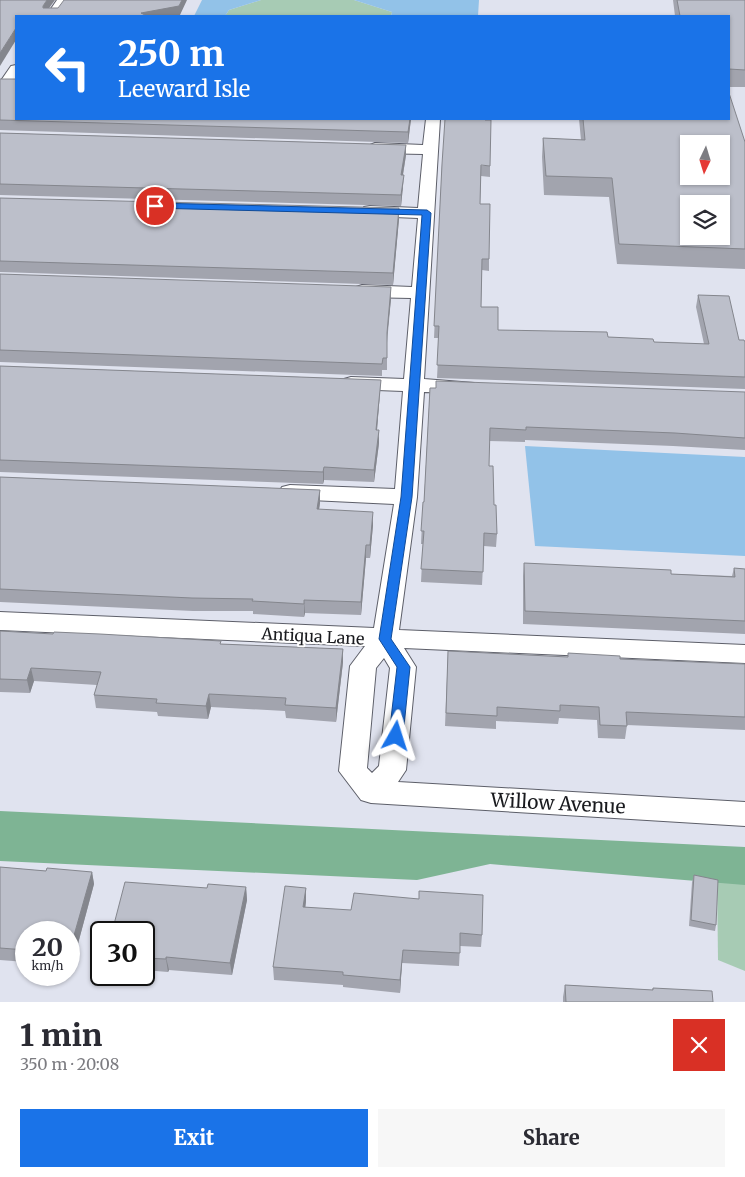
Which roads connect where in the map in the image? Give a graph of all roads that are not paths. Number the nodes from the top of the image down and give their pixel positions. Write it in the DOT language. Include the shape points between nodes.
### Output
graph roads {
  1 [pos="63,0"];
  2 [pos="53,15"];
  3 [pos="15,71"];
  4 [pos="8,82"];
  5 [pos="433,120"];
  6 [pos="362,148"];
  7 [pos="431,150"];
  8 [pos="357,211"];
  9 [pos="427,213"];
  10 [pos="342,291"];
  11 [pos="421,293"];
  12 [pos="335,382"];
  13 [pos="414,385"];
  14 [pos="482,388"];
  15 [pos="268,491"];
  16 [pos="406,497"];
  17 [pos="0,621"];
  18 [pos="385,639"];
  19 [pos="745,654"];
  20 [pos="371,792"];
  21 [pos="745,814"];
  1 -- 2 [label="street"];
  3 -- 4 [label="street"];
  5 -- 7 [label="street"];
  6 -- 7 [label="street"];
  7 -- 9 [label="street"];
  8 -- 9 [label="street"];
  9 -- 11 [label="street"];
  10 -- 11 [label="street"];
  11 -- 13 [label="street"];
  12 -- 13 [label="street"];
  13 -- 14 [label="street"];
  13 -- 16 [label="street"];
  15 -- 16 [label="street"];
  16 -- 18 [label="street"];
  17 -- 18 [label="street, Antiqua Lane"];
  18 -- 19 [label="street, Antiqua Lane"];
  18 -- 20 [label="street" via="403,667 392,770"];
  18 -- 20 [label="street" via="363,666 353,771"];
  20 -- 21 [label="street, Willow Avenue"];
}
